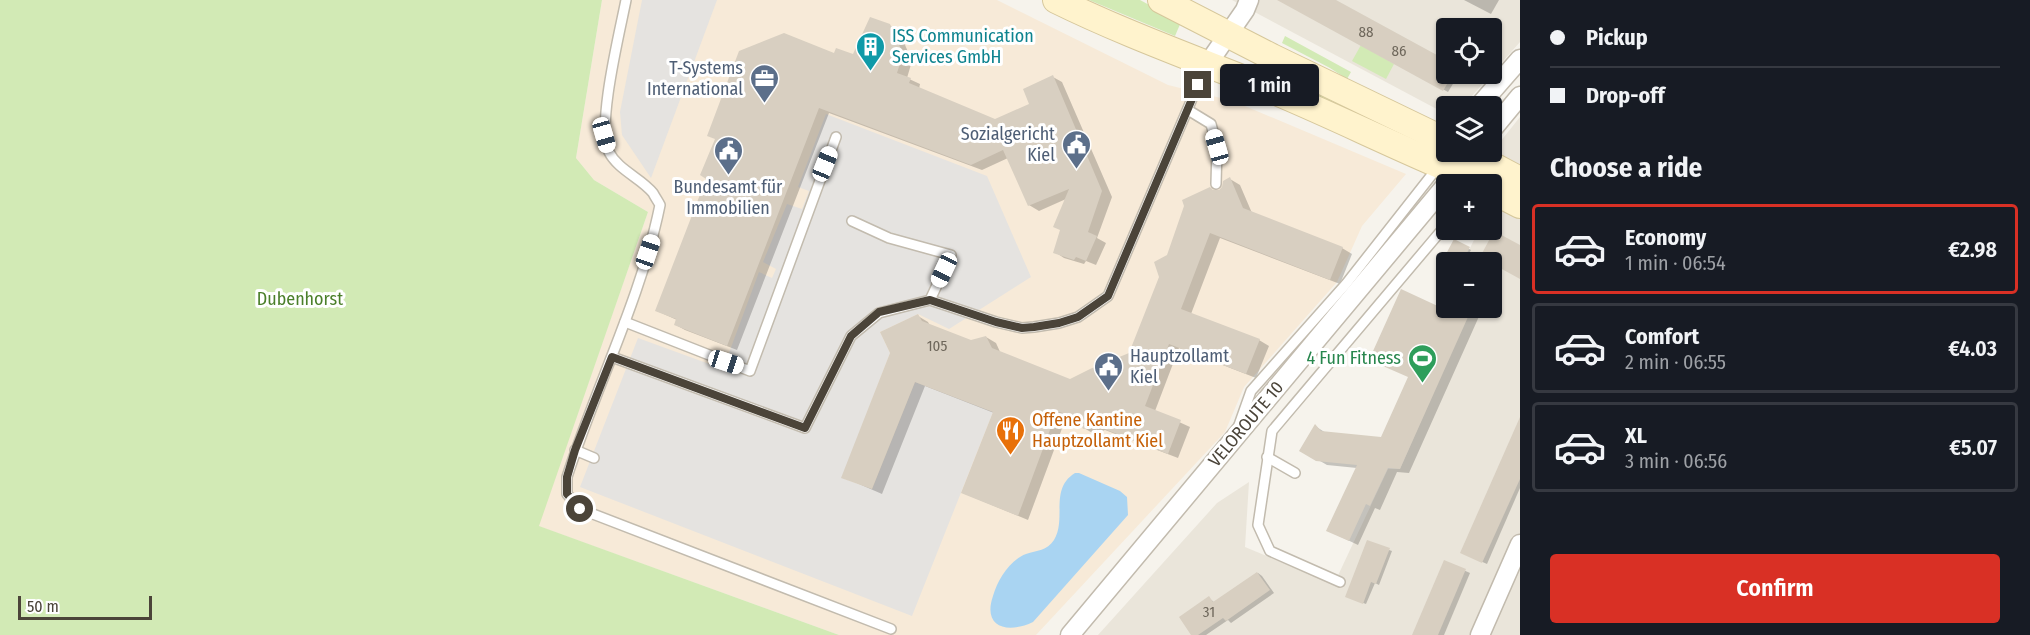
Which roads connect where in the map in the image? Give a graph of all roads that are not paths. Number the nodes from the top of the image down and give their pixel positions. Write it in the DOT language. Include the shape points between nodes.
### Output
graph roads {
  1 [pos="626,0"];
  2 [pos="1056,0"];
  3 [pos="1161,0"];
  4 [pos="1249,0"];
  5 [pos="1228,35"];
  6 [pos="1520,59"];
  7 [pos="1207,65"];
  8 [pos="1488,96"];
  9 [pos="1520,96"];
  10 [pos="1188,110"];
  11 [pos="1502,117"];
  12 [pos="836,137"];
  13 [pos="1486,162"];
  14 [pos="1444,164"];
  15 [pos="1462,174"];
  16 [pos="1520,180"];
  17 [pos="1216,184"];
  18 [pos="1502,196"];
  19 [pos="1520,205"];
  20 [pos="852,221"];
  21 [pos="1436,237"];
  22 [pos="930,300"];
  23 [pos="625,322"];
  24 [pos="612,357"];
  25 [pos="575,450"];
  26 [pos="1267,457"];
  27 [pos="594,458"];
  28 [pos="1295,473"];
  29 [pos="1520,544"];
  30 [pos="1340,582"];
  31 [pos="891,629"];
  32 [pos="1070,635"];
  33 [pos="1480,635"];
  1 -- 23 [label="lane" via="604,135 609,153 652,192 660,205 654,236"];
  2 -- 7 [label="main road"];
  3 -- 5 [label="main road"];
  4 -- 5 [label="street"];
  5 -- 7 [label="street"];
  5 -- 14 [label="main road"];
  6 -- 8 [label="street"];
  7 -- 10 [label="lane"];
  7 -- 14 [label="main road"];
  9 -- 11 [label="street"];
  10 -- 17 [label="lane" via="1211,124 1217,147"];
  10 -- 22 [label="lane" via="1108,296 1078,317 1022,328"];
  12 -- 23 [label="lane" via="750,370"];
  13 -- 16 [label="main road"];
  14 -- 15 [label="main road"];
  14 -- 32 [label="street, VELOROUTE 10" via="1234,439"];
  18 -- 19 [label="main road"];
  20 -- 22 [label="lane" via="889,238 951,255"];
  21 -- 26 [label="lane" via="1272,431"];
  22 -- 24 [label="lane" via="879,312 851,336 805,428"];
  23 -- 24 [label="lane"];
  24 -- 25 [label="lane"];
  25 -- 27 [label="lane"];
  25 -- 31 [label="lane" via="567,477 567,494 580,509"];
  26 -- 28 [label="lane"];
  26 -- 30 [label="lane" via="1258,525 1270,551"];
  29 -- 33 [label="street"];
}
